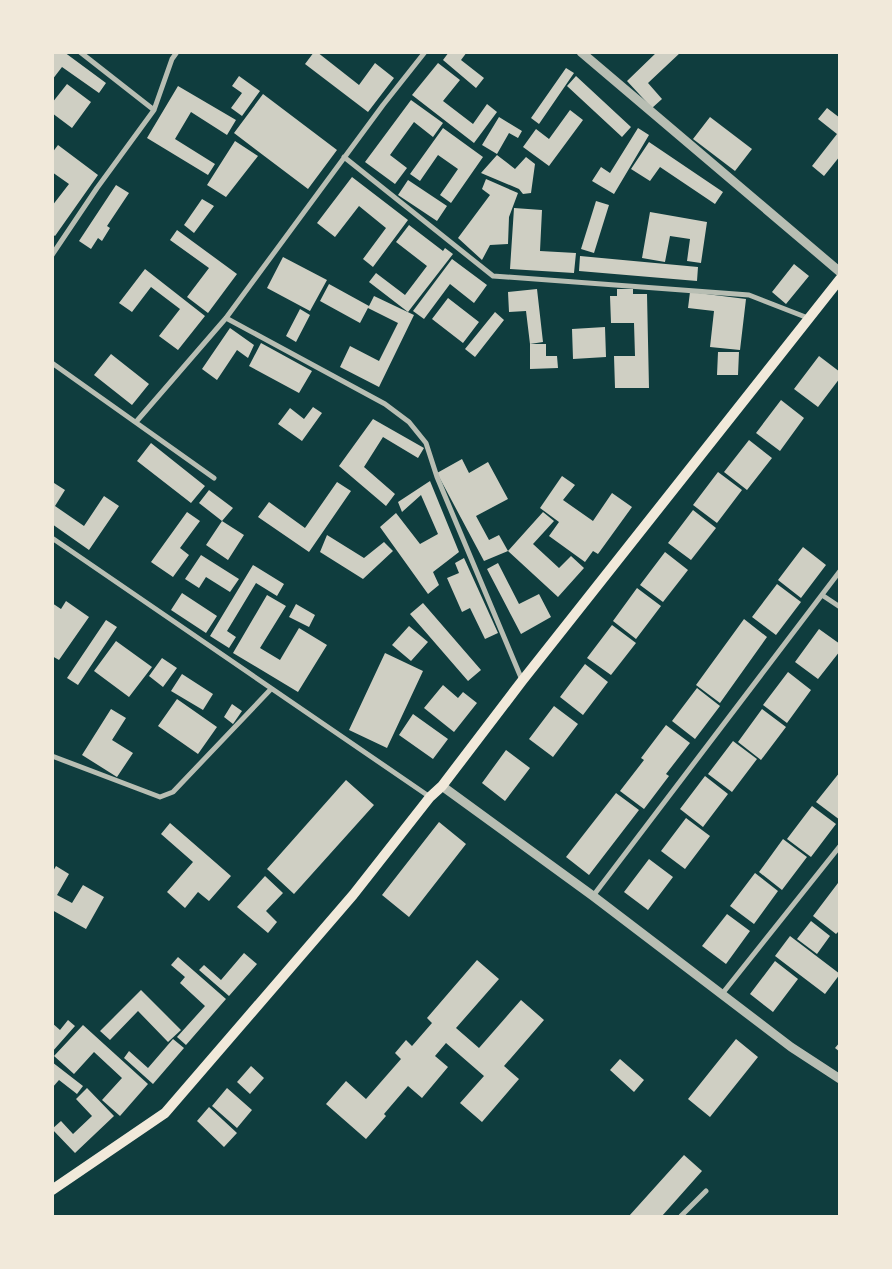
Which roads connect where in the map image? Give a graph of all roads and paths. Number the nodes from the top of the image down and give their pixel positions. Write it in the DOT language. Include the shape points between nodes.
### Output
graph roads {
  1 [pos="80,52"];
  2 [pos="176,52"];
  3 [pos="425,52"];
  4 [pos="580,52"];
  5 [pos="154,110"];
  6 [pos="344,157"];
  7 [pos="52,255"];
  8 [pos="840,272"];
  9 [pos="840,279"];
  10 [pos="226,318"];
  11 [pos="808,318"];
  12 [pos="52,363"];
  13 [pos="136,422"];
  14 [pos="214,478"];
  15 [pos="52,538"];
  16 [pos="840,571"];
  17 [pos="822,595"];
  18 [pos="840,607"];
  19 [pos="522,681"];
  20 [pos="271,689"];
  21 [pos="52,756"];
  22 [pos="442,786"];
  23 [pos="430,797"];
  24 [pos="840,846"];
  25 [pos="593,896"];
  26 [pos="722,994"];
  27 [pos="840,1079"];
  28 [pos="52,1190"];
  29 [pos="706,1191"];
  30 [pos="682,1216"];
  1 -- 5 [label="street"];
  2 -- 5 [label="street"];
  3 -- 6 [label="street"];
  4 -- 8 [label="street"];
  5 -- 7 [label="street"];
  6 -- 10 [label="street"];
  6 -- 11 [label="street" via="493,276 749,295"];
  9 -- 11 [label="main road"];
  10 -- 13 [label="street"];
  10 -- 19 [label="street" via="385,404 409,422 426,442 437,477"];
  11 -- 19 [label="main road"];
  12 -- 13 [label="street"];
  13 -- 14 [label="street"];
  15 -- 20 [label="street"];
  16 -- 17 [label="street"];
  17 -- 18 [label="street"];
  17 -- 25 [label="street"];
  19 -- 22 [label="main road"];
  20 -- 21 [label="street" via="173,792 160,796"];
  20 -- 23 [label="street"];
  22 -- 23 [label="main road"];
  22 -- 25 [label="street"];
  23 -- 28 [label="main road" via="353,895 165,1113"];
  24 -- 26 [label="street"];
  25 -- 26 [label="street"];
  26 -- 27 [label="street" via="791,1047"];
  29 -- 30 [label="street"];
}
